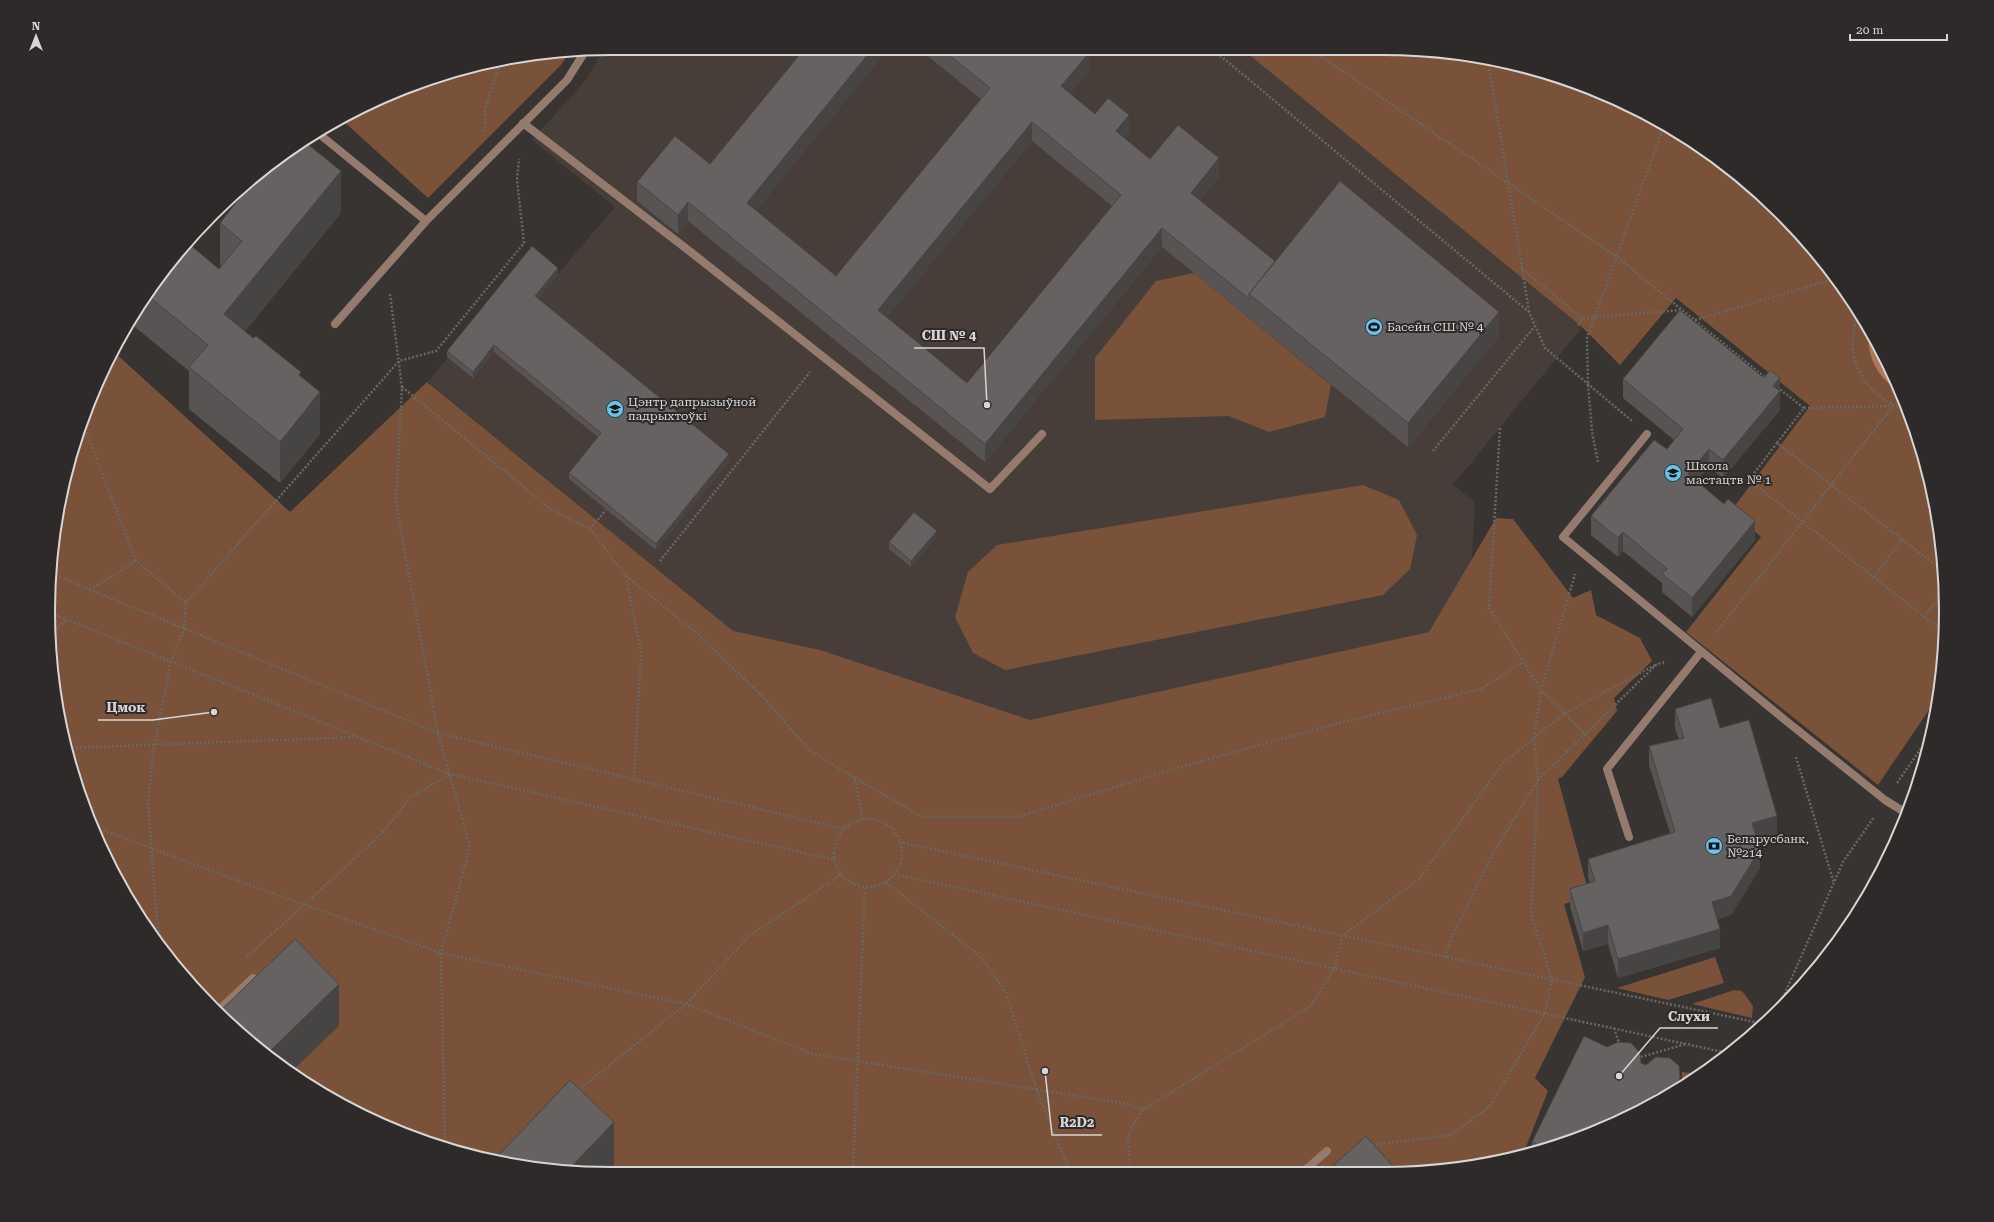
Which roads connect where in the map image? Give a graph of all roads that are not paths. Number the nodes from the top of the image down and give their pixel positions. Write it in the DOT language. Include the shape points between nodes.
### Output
graph roads {
  1 [pos="582,56"];
  2 [pos="523,123"];
  3 [pos="322,136"];
  4 [pos="426,221"];
  5 [pos="335,324"];
  6 [pos="1042,434"];
  7 [pos="1647,434"];
  8 [pos="1701,652"];
  9 [pos="1902,810"];
  10 [pos="1629,837"];
  11 [pos="253,978"];
  12 [pos="222,1007"];
  13 [pos="1327,1151"];
  14 [pos="1309,1167"];
  1 -- 2 [label="lane" via="566,80"];
  2 -- 4 [label="lane"];
  2 -- 6 [label="lane" via="990,489"];
  3 -- 4 [label="lane"];
  4 -- 5 [label="lane"];
  7 -- 8 [label="lane" via="1564,536"];
  8 -- 9 [label="lane" via="1885,800"];
  8 -- 10 [label="lane" via="1607,769"];
  11 -- 12 [label="lane"];
  13 -- 14 [label="lane"];
}
